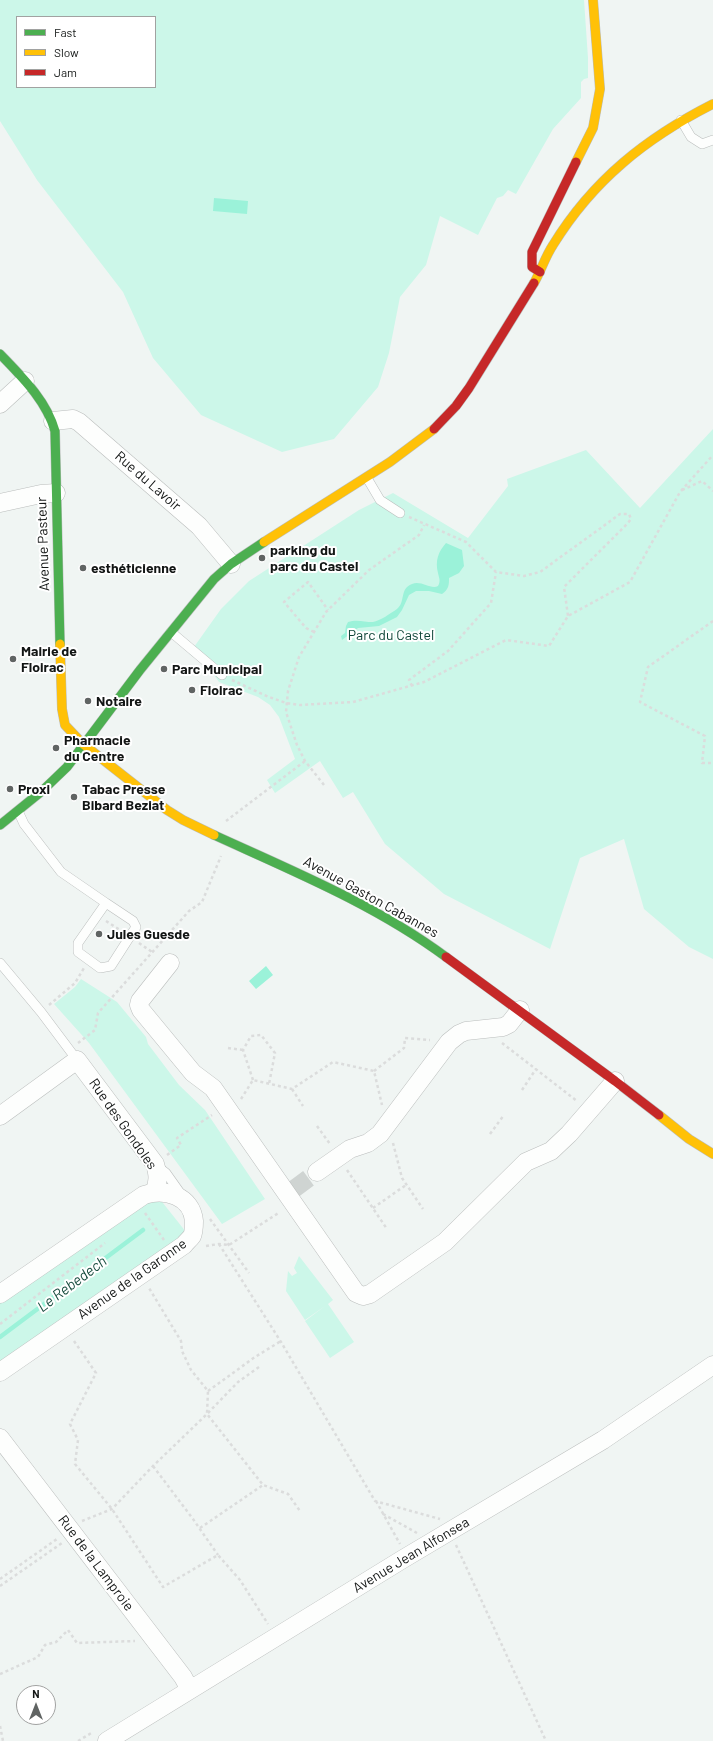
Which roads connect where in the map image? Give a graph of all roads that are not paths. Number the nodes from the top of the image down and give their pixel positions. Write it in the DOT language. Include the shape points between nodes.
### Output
graph roads {
  1 [pos="593,0"];
  2 [pos="713,104"];
  3 [pos="680,120"];
  4 [pos="698,124"];
  5 [pos="683,132"];
  6 [pos="713,140"];
  7 [pos="556,257"];
  8 [pos="540,272"];
  9 [pos="0,354"];
  10 [pos="25,382"];
  11 [pos="0,404"];
  12 [pos="54,421"];
  13 [pos="367,478"];
  14 [pos="56,494"];
  15 [pos="0,503"];
  16 [pos="400,513"];
  17 [pos="231,564"];
  18 [pos="171,632"];
  19 [pos="222,675"];
  20 [pos="84,744"];
  21 [pos="18,811"];
  22 [pos="0,824"];
  23 [pos="106,903"];
  24 [pos="0,963"];
  25 [pos="170,963"];
  26 [pos="520,1010"];
  27 [pos="74,1055"];
  28 [pos="616,1081"];
  29 [pos="0,1116"];
  30 [pos="689,1139"];
  31 [pos="713,1154"];
  32 [pos="155,1164"];
  33 [pos="712,1164"];
  34 [pos="317,1172"];
  35 [pos="154,1192"];
  36 [pos="185,1200"];
  37 [pos="0,1294"];
  38 [pos="713,1365"];
  39 [pos="0,1372"];
  40 [pos="0,1438"];
  41 [pos="190,1690"];
  42 [pos="107,1741"];
  1 -- 8 [label="street" via="600,89 598,105 593,128 532,252 532,267"];
  2 -- 3 [label="street"];
  3 -- 5 [label="lane"];
  3 -- 8 [label="street" via="643,144 595,187 551,246"];
  4 -- 5 [label="street"];
  5 -- 6 [label="lane" via="702,144"];
  7 -- 8 [label="street"];
  8 -- 13 [label="street" via="456,405 430,434"];
  9 -- 10 [label="street"];
  10 -- 11 [label="street"];
  10 -- 12 [label="street"];
  12 -- 14 [label="street, Avenue Pasteur"];
  12 -- 17 [label="street, Rue du Lavoir" via="72,419 80,422 199,526"];
  13 -- 16 [label="lane" via="380,500"];
  13 -- 17 [label="street"];
  14 -- 15 [label="street" via="41,494"];
  14 -- 20 [label="street, Avenue Pasteur" via="62,709 65,725"];
  17 -- 18 [label="street" via="214,579"];
  18 -- 19 [label="lane"];
  18 -- 20 [label="street"];
  20 -- 21 [label="street" via="67,767"];
  20 -- 26 [label="street, Avenue Gaston Cabannes" via="183,820 291,870 404,928"];
  21 -- 22 [label="street"];
  21 -- 23 [label="lane" via="24,824 61,872"];
  23 -- 23 [label="lane" via="78,943 78,952 100,968 111,966 136,927 133,921"];
  24 -- 27 [label="lane, Rue des Gondoles"];
  25 -- 28 [label="street" via="140,1001 141,1010 193,1073 213,1088 291,1195 356,1293 363,1296 370,1294 446,1242 526,1162 551,1151"];
  26 -- 28 [label="street, Avenue Gaston Cabannes"];
  26 -- 34 [label="street" via="509,1024 503,1027 466,1031 449,1042 388,1124 368,1143 350,1149"];
  27 -- 29 [label="street"];
  27 -- 32 [label="street, Rue des Gondoles"];
  28 -- 30 [label="street, Avenue Gaston Cabannes"];
  30 -- 31 [label="street, Avenue Gaston Cabannes"];
  30 -- 33 [label="street, Avenue Gaston Cabannes"];
  32 -- 35 [label="street, Rue des Gondoles" via="158,1173"];
  32 -- 36 [label="lane" via="166,1173"];
  35 -- 36 [label="street" via="166,1193"];
  35 -- 37 [label="street" via="134,1200"];
  36 -- 39 [label="street, Avenue de la Garonne" via="191,1209 194,1229 192,1236 184,1245"];
  38 -- 41 [label="street, Avenue Jean Alfonsea" via="603,1440 409,1555"];
  40 -- 41 [label="street, Rue de la Lamproie"];
  41 -- 42 [label="street, Avenue Jean Alfonsea"];
}
